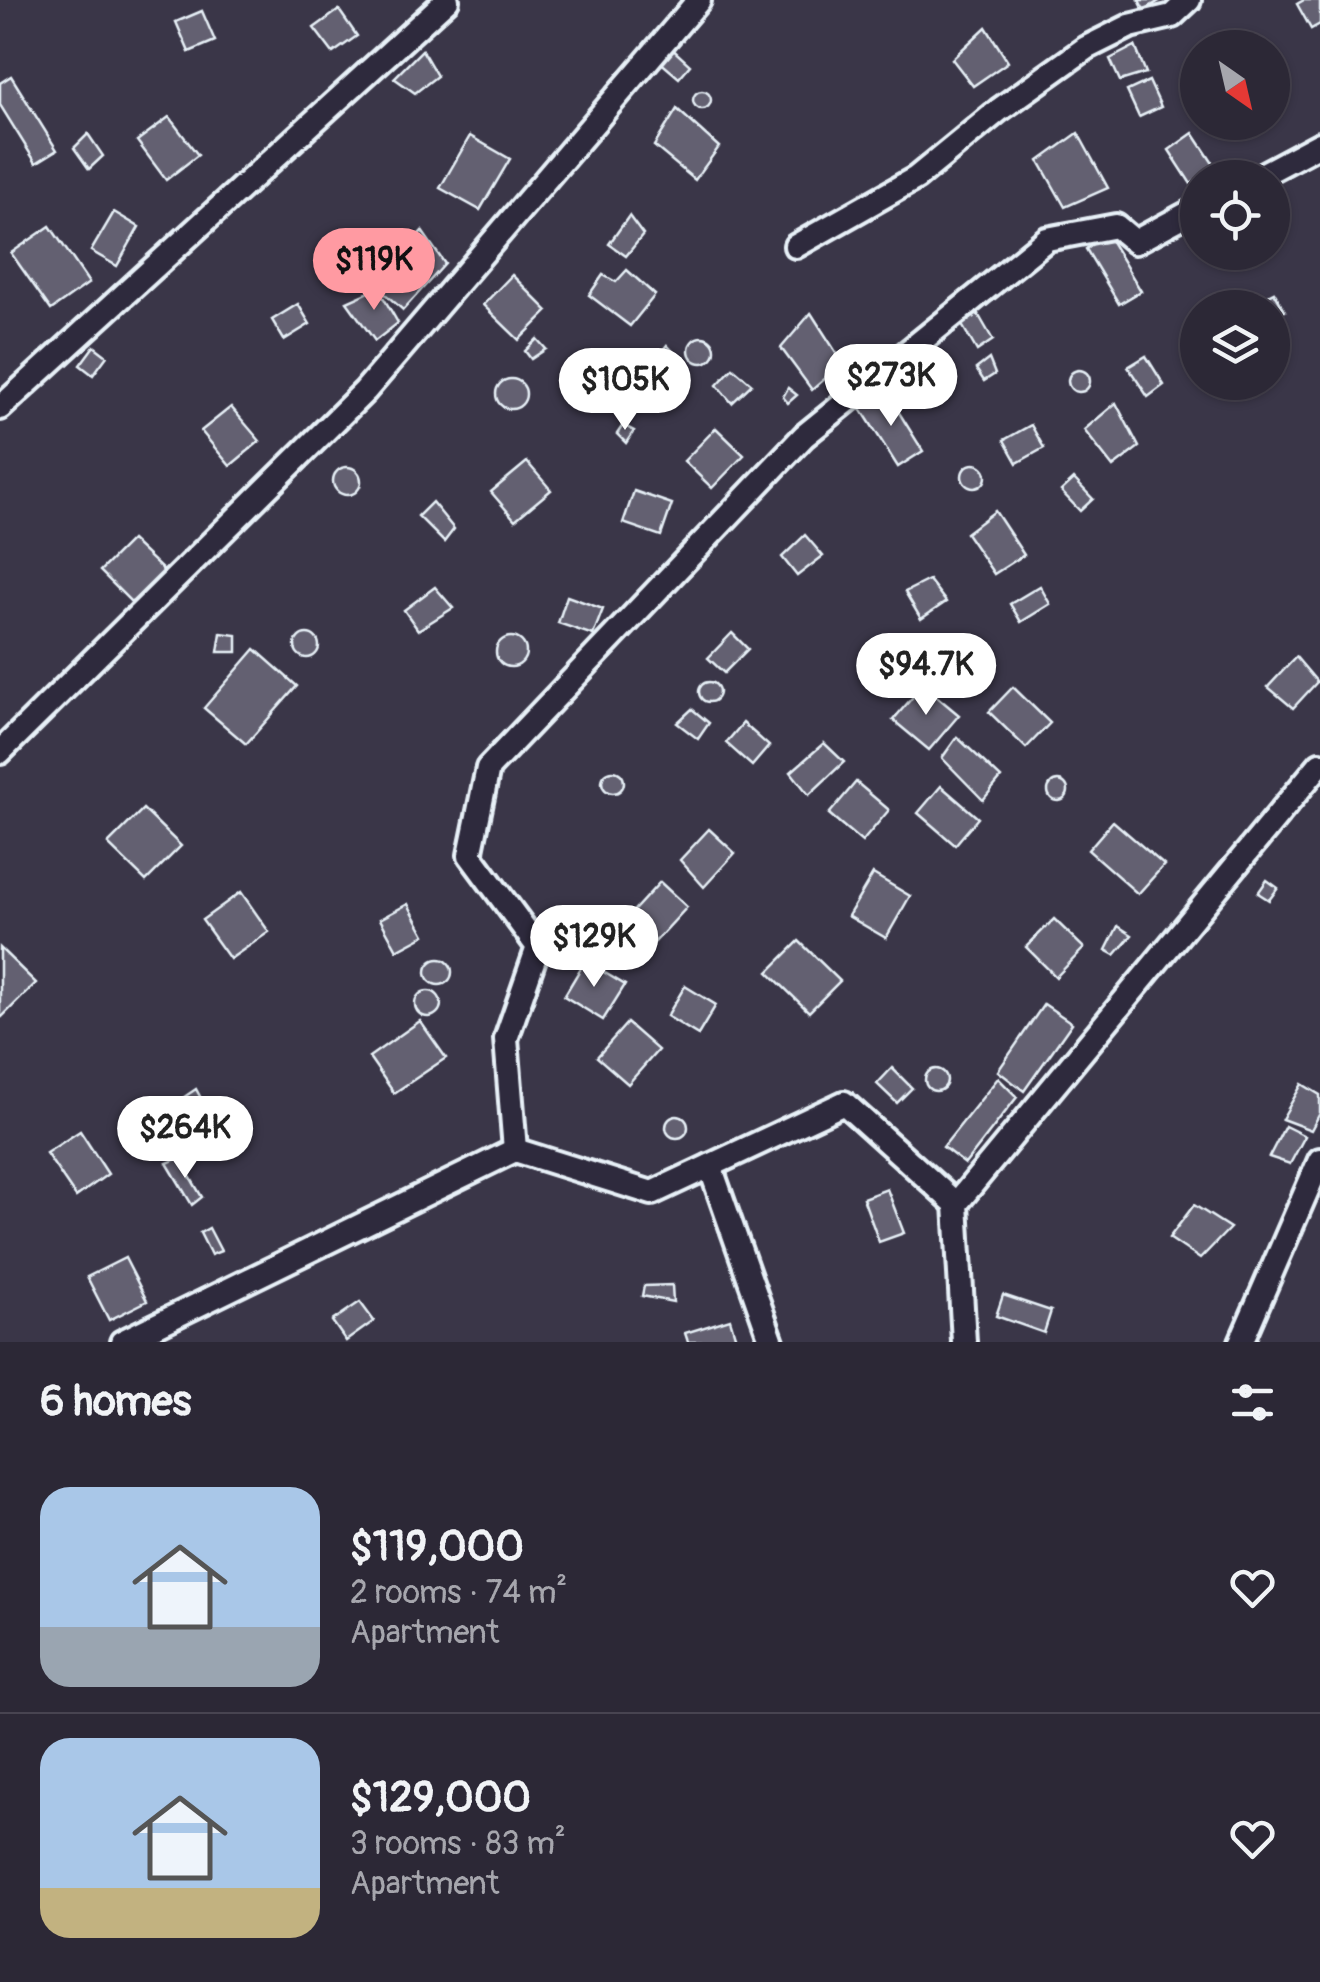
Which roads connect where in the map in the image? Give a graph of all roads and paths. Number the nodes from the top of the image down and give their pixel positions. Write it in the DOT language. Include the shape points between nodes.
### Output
graph roads {
  1 [pos="447,0"];
  2 [pos="699,0"];
  3 [pos="1189,0"];
  4 [pos="1320,144"];
  5 [pos="1290,160"];
  6 [pos="1180,218"];
  7 [pos="796,246"];
  8 [pos="0,408"];
  9 [pos="0,752"];
  10 [pos="1320,764"];
  11 [pos="515,1150"];
  12 [pos="1320,1160"];
  13 [pos="710,1166"];
  14 [pos="956,1204"];
  15 [pos="122,1342"];
  16 [pos="772,1342"];
  17 [pos="964,1342"];
  18 [pos="1241,1342"];
  1 -- 8 [label="street"];
  2 -- 9 [label="street" via="365,390"];
  3 -- 7 [label="street" via="1172,16 1130,26 1086,48 916,178"];
  4 -- 5 [label="street"];
  6 -- 11 [label="street" via="1135,242 1116,226 1047,239 804,436 488,768 470,855 538,947 506,1038"];
  10 -- 14 [label="street"];
  11 -- 13 [label="street" via="652,1193"];
  11 -- 15 [label="street"];
  12 -- 18 [label="street"];
  13 -- 14 [label="street" via="844,1104"];
  13 -- 16 [label="street"];
  14 -- 17 [label="street"];
}
